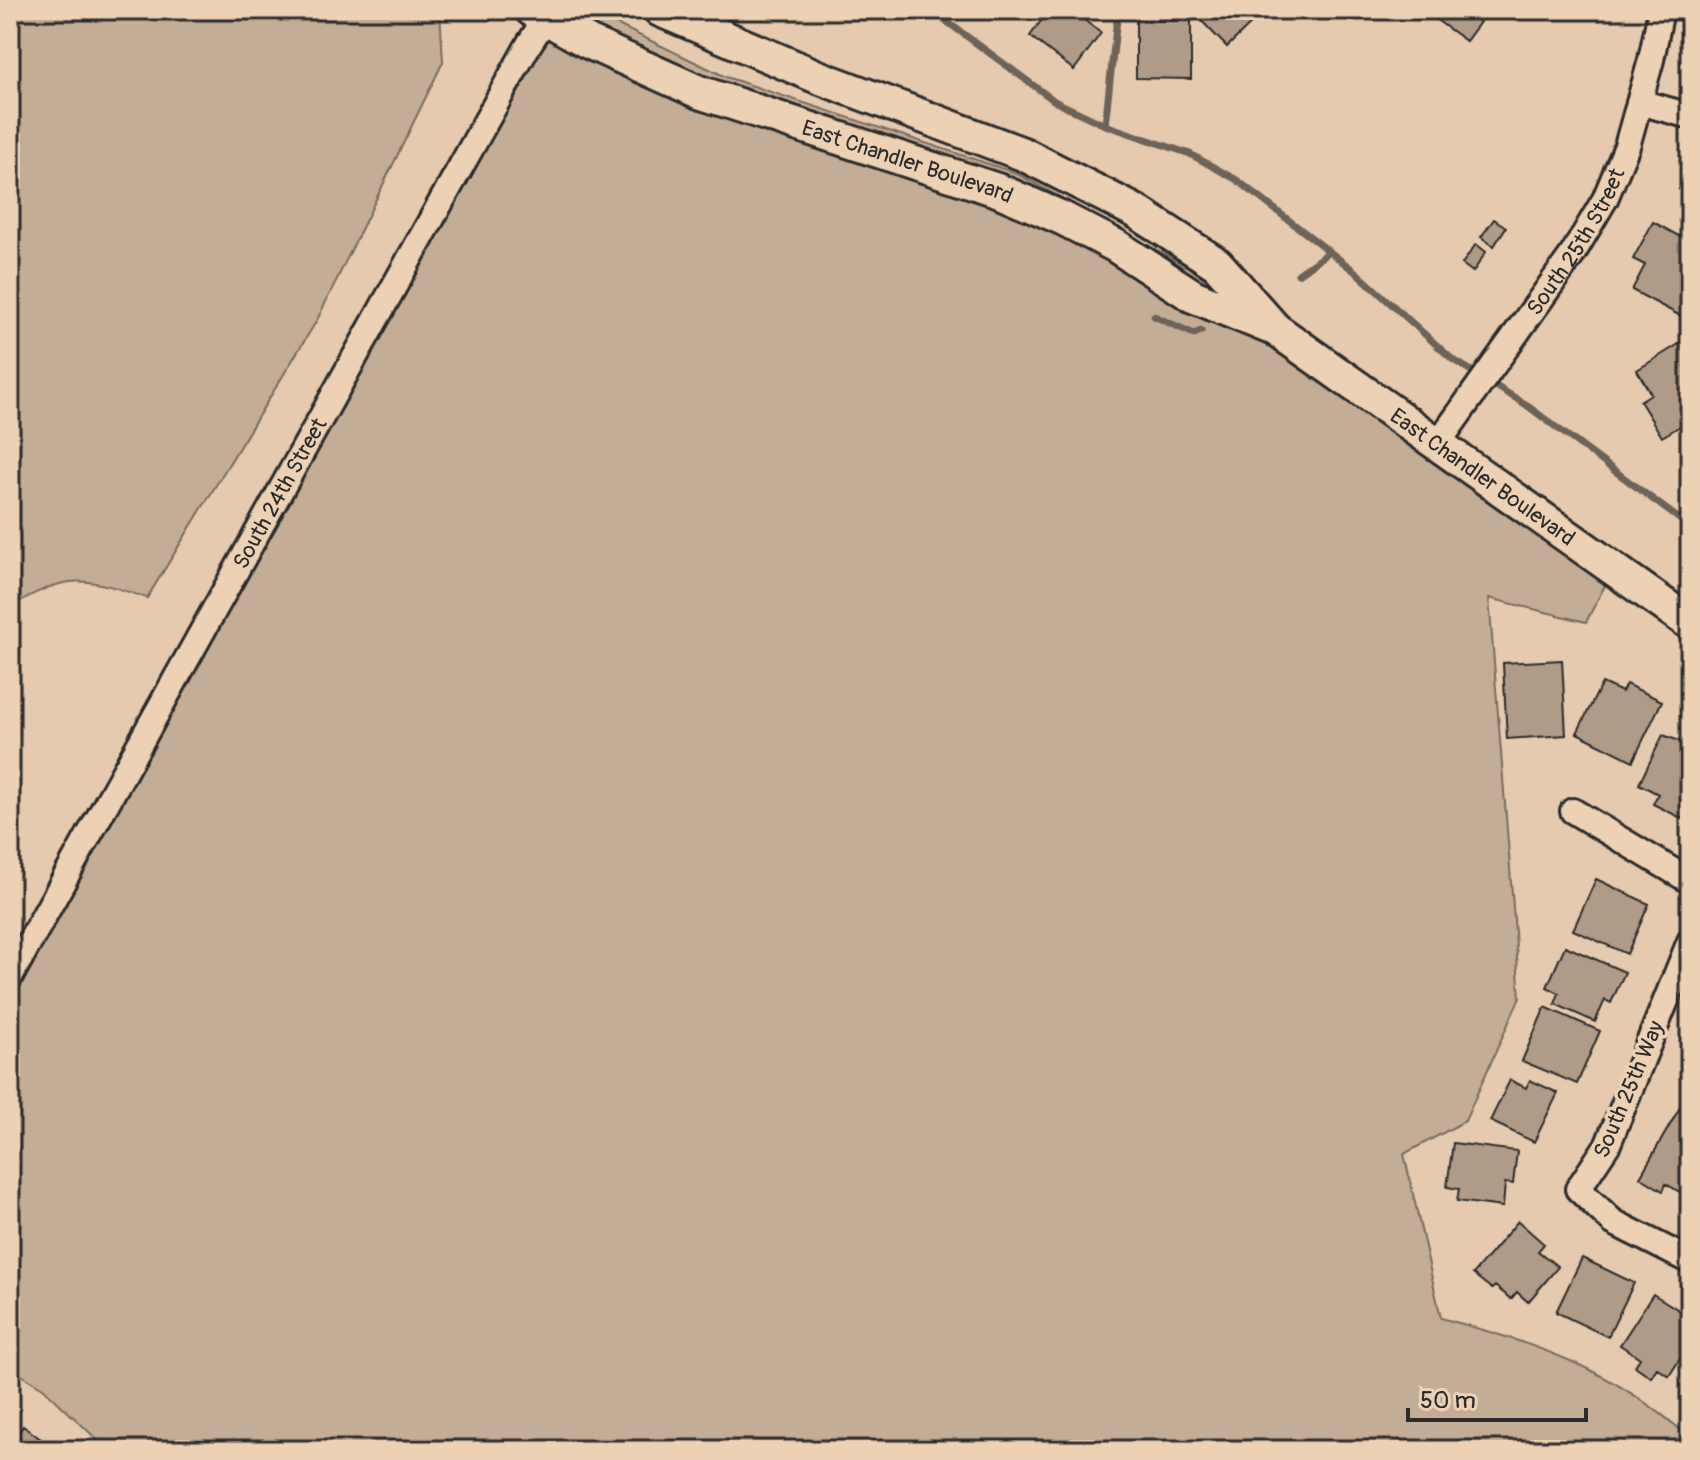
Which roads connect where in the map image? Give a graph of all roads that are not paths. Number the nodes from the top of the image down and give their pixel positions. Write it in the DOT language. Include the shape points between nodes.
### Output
graph roads {
  1 [pos="660,10"];
  2 [pos="1661,10"];
  3 [pos="543,12"];
  4 [pos="1639,102"];
  5 [pos="1690,116"];
  6 [pos="1275,329"];
  7 [pos="1436,446"];
  8 [pos="1690,623"];
  9 [pos="1573,811"];
  10 [pos="1690,881"];
  11 [pos="1690,941"];
  12 [pos="10,977"];
  13 [pos="1690,1261"];
  1 -- 6 [label="main road, East Chandler Boulevard" via="818,77 1023,154 1137,212 1217,264"];
  2 -- 4 [label="street, South 25th Street"];
  3 -- 6 [label="main road, East Chandler Boulevard" via="588,42 699,92 1037,207 1116,246 1193,296"];
  3 -- 12 [label="street, South 24th Street"];
  4 -- 5 [label="street"];
  4 -- 7 [label="street, South 25th Street" via="1605,199 1572,255"];
  6 -- 7 [label="main road, East Chandler Boulevard"];
  7 -- 8 [label="main road, East Chandler Boulevard"];
  9 -- 10 [label="street"];
  11 -- 13 [label="street, South 25th Way" via="1608,1144 1578,1189 1613,1222"];
}
